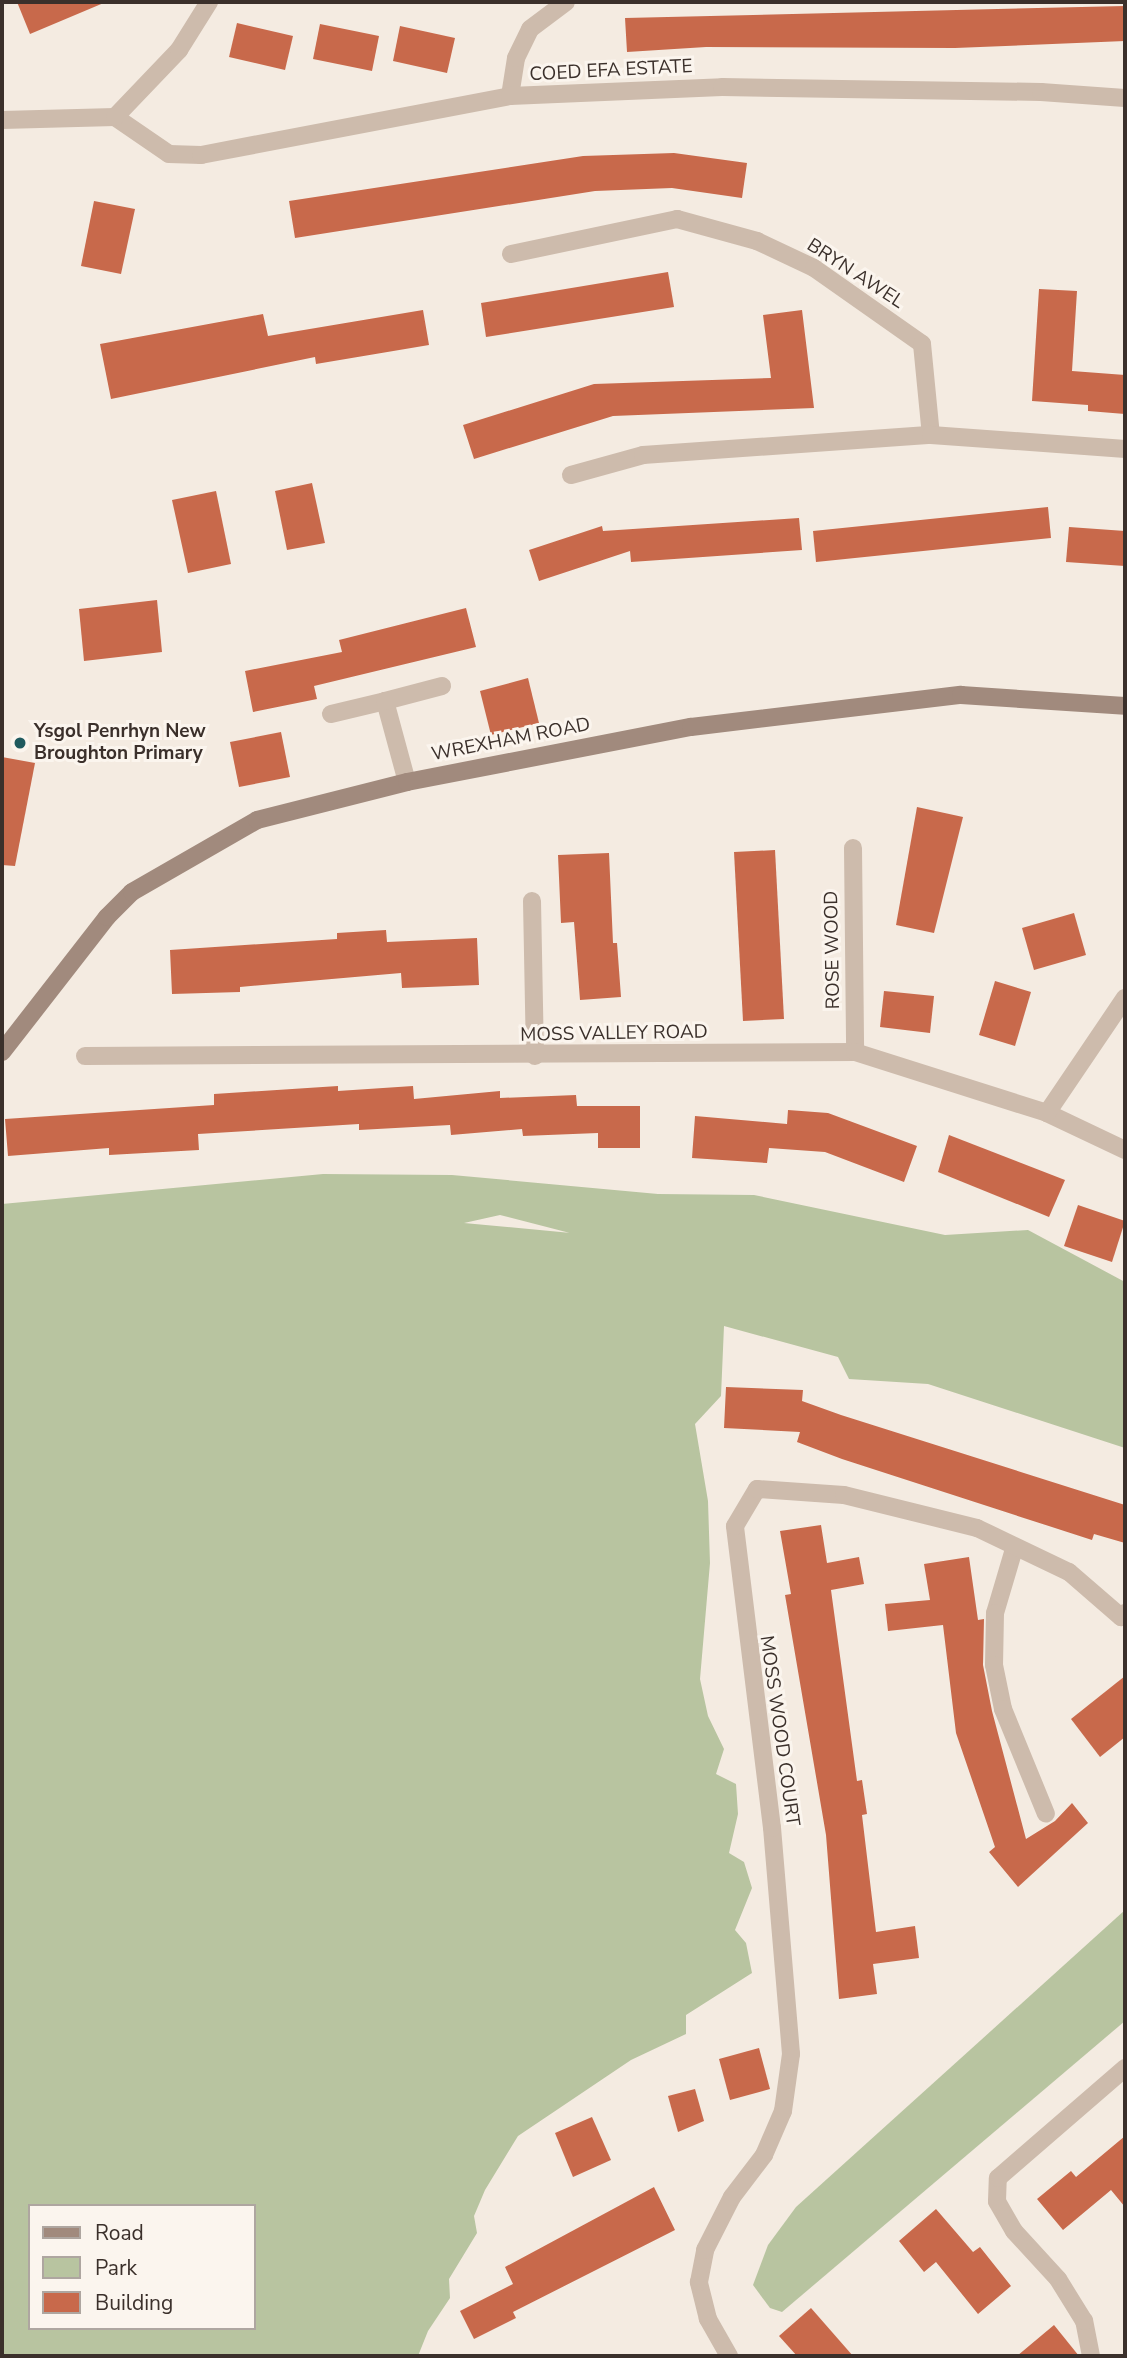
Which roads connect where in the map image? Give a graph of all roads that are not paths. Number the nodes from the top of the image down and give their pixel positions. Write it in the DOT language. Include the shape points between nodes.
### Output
graph roads {
  1 [pos="209,2"];
  2 [pos="566,2"];
  3 [pos="510,96"];
  4 [pos="1125,98"];
  5 [pos="115,117"];
  6 [pos="2,120"];
  7 [pos="511,254"];
  8 [pos="931,435"];
  9 [pos="1125,449"];
  10 [pos="571,475"];
  11 [pos="442,686"];
  12 [pos="385,701"];
  13 [pos="1125,706"];
  14 [pos="331,714"];
  15 [pos="407,782"];
  16 [pos="853,848"];
  17 [pos="532,901"];
  18 [pos="1125,998"];
  19 [pos="2,1052"];
  20 [pos="855,1052"];
  21 [pos="85,1056"];
  22 [pos="535,1056"];
  23 [pos="1047,1113"];
  24 [pos="1125,1150"];
  25 [pos="1014,1549"];
  26 [pos="1125,1612"];
  27 [pos="1046,1814"];
  28 [pos="1125,2068"];
  29 [pos="729,2356"];
  30 [pos="1091,2356"];
  1 -- 5 [label="street" via="179,50"];
  2 -- 3 [label="street" via="530,29 516,58"];
  3 -- 4 [label="street, COED EFA ESTATE" via="722,87 1041,92"];
  3 -- 5 [label="street, COED EFA ESTATE" via="201,155 169,154"];
  5 -- 6 [label="street"];
  7 -- 8 [label="street, BRYN AWEL" via="677,219 757,242 814,268 922,344"];
  8 -- 9 [label="street"];
  8 -- 10 [label="street" via="643,454"];
  11 -- 12 [label="street"];
  12 -- 14 [label="street"];
  12 -- 15 [label="street"];
  13 -- 15 [label="main road, WREXHAM ROAD" via="961,695 691,727"];
  15 -- 19 [label="main road, WREXHAM ROAD" via="257,820 131,892"];
  16 -- 20 [label="street, ROSE WOOD"];
  17 -- 22 [label="street"];
  18 -- 23 [label="street"];
  20 -- 22 [label="street, MOSS VALLEY ROAD"];
  20 -- 23 [label="street, MOSS VALLEY ROAD"];
  21 -- 22 [label="street, MOSS VALLEY ROAD"];
  23 -- 24 [label="street, MOSS VALLEY ROAD"];
  25 -- 26 [label="street, MOSS WOOD COURT" via="1069,1572 1121,1616"];
  25 -- 27 [label="street" via="995,1613 994,1665 1003,1709"];
  25 -- 29 [label="street, MOSS WOOD COURT" via="977,1528 844,1495 757,1489 735,1526 772,1828 791,2054 783,2111 764,2155 732,2197 705,2250 699,2282 708,2319"];
  28 -- 30 [label="street" via="998,2178 997,2201 1014,2231 1058,2279 1084,2321"];
}
